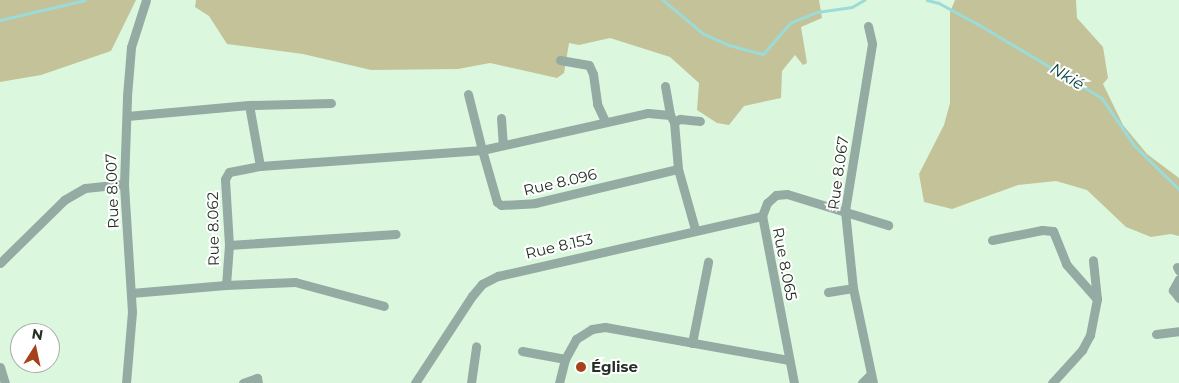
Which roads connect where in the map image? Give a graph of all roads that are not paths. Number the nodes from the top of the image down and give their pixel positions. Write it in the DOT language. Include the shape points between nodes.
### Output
graph roads {
  1 [pos="146,2"];
  2 [pos="868,26"];
  3 [pos="560,60"];
  4 [pos="665,86"];
  5 [pos="468,94"];
  6 [pos="331,103"];
  7 [pos="249,105"];
  8 [pos="127,116"];
  9 [pos="502,118"];
  10 [pos="672,119"];
  11 [pos="605,121"];
  12 [pos="700,121"];
  13 [pos="504,145"];
  14 [pos="482,150"];
  15 [pos="260,166"];
  16 [pos="678,169"];
  17 [pos="124,184"];
  18 [pos="845,211"];
  19 [pos="762,216"];
  20 [pos="888,225"];
  21 [pos="695,229"];
  22 [pos="396,234"];
  23 [pos="992,240"];
  24 [pos="229,245"];
  25 [pos="1093,260"];
  26 [pos="708,262"];
  27 [pos="0,263"];
  28 [pos="1179,279"];
  29 [pos="226,285"];
  30 [pos="853,288"];
  31 [pos="828,292"];
  32 [pos="131,293"];
  33 [pos="1179,298"];
  34 [pos="1097,300"];
  35 [pos="384,306"];
  36 [pos="1179,331"];
  37 [pos="1156,334"];
  38 [pos="692,343"];
  39 [pos="476,346"];
  40 [pos="522,351"];
  41 [pos="565,360"];
  42 [pos="788,360"];
  43 [pos="0,367"];
  44 [pos="871,379"];
  45 [pos="5,383"];
  46 [pos="126,383"];
  47 [pos="243,383"];
  48 [pos="258,383"];
  49 [pos="415,383"];
  50 [pos="471,383"];
  51 [pos="560,383"];
  52 [pos="794,383"];
  53 [pos="862,383"];
  54 [pos="1052,383"];
  1 -- 8 [label="street, Rue 8.007" via="130,47"];
  2 -- 18 [label="street, Rue 8.067" via="872,50"];
  3 -- 11 [label="street" via="589,65 597,104"];
  4 -- 10 [label="street"];
  5 -- 14 [label="street, Rue 8.096"];
  6 -- 7 [label="street"];
  7 -- 8 [label="street"];
  7 -- 15 [label="street"];
  8 -- 17 [label="street, Rue 8.007"];
  9 -- 13 [label="street"];
  10 -- 11 [label="street, Rue 8.062" via="639,113"];
  10 -- 12 [label="street, Rue 8.062"];
  10 -- 16 [label="street"];
  11 -- 13 [label="street, Rue 8.062"];
  13 -- 14 [label="street, Rue 8.062"];
  14 -- 15 [label="street, Rue 8.062"];
  14 -- 16 [label="street, Rue 8.096" via="497,202 507,207"];
  15 -- 24 [label="street, Rue 8.062" via="229,172 225,179"];
  16 -- 21 [label="street"];
  17 -- 27 [label="street" via="85,188 64,200"];
  17 -- 32 [label="street, Rue 8.007"];
  18 -- 19 [label="street, Rue 8.065" via="787,194 776,195 767,203"];
  18 -- 20 [label="street"];
  18 -- 30 [label="street, Rue 8.067"];
  19 -- 21 [label="street, Rue 8.153"];
  19 -- 42 [label="street, Rue 8.065"];
  21 -- 49 [label="street, Rue 8.153" via="525,268 482,284"];
  22 -- 24 [label="street"];
  23 -- 34 [label="street" via="1042,230 1053,231 1066,264"];
  24 -- 29 [label="street, Rue 8.062"];
  25 -- 34 [label="street"];
  26 -- 38 [label="street"];
  28 -- 33 [label="street" via="1173,290"];
  29 -- 32 [label="street, Rue 8.062"];
  29 -- 35 [label="street" via="295,282"];
  30 -- 31 [label="street"];
  30 -- 44 [label="street, Rue 8.067"];
  32 -- 46 [label="street, Rue 8.007"];
  34 -- 54 [label="street" via="1090,334 1082,350"];
  36 -- 37 [label="street"];
  38 -- 41 [label="street" via="605,327 592,329 576,339"];
  38 -- 42 [label="street"];
  39 -- 50 [label="street"];
  40 -- 41 [label="street"];
  41 -- 51 [label="street"];
  42 -- 52 [label="street, Rue 8.065"];
  43 -- 45 [label="street"];
  44 -- 53 [label="street"];
  47 -- 48 [label="street" via="257,378"];
}
